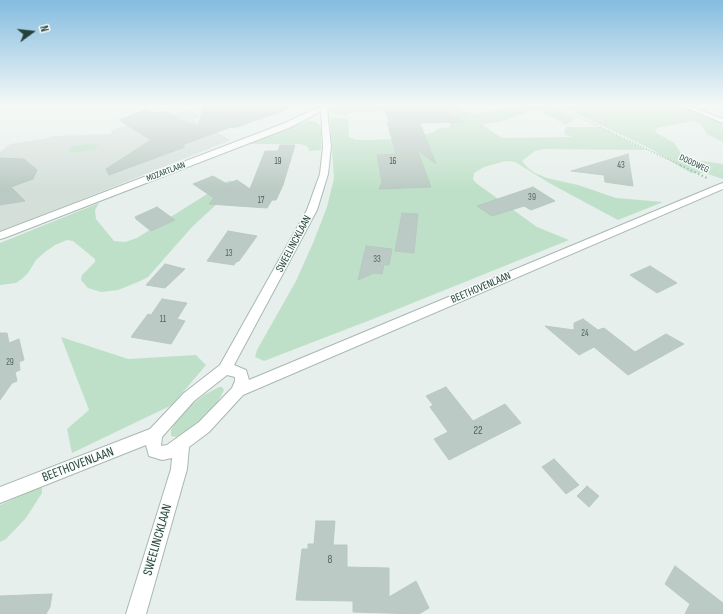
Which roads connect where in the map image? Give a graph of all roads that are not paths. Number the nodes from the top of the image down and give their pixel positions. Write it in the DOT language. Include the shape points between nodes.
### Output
graph roads {
  1 [pos="268,133"];
  2 [pos="327,133"];
  3 [pos="723,186"];
  4 [pos="0,236"];
  5 [pos="225,369"];
  6 [pos="238,391"];
  7 [pos="155,434"];
  8 [pos="182,443"];
  9 [pos="0,495"];
  10 [pos="136,614"];
  1 -- 4 [label="street, MOZARTLAAN"];
  2 -- 5 [label="street, SWEELINCKLAAN" via="324,174 312,210"];
  3 -- 6 [label="street, BEETHOVENLAAN"];
  5 -- 6 [label="street" via="241,374 242,381"];
  5 -- 7 [label="street, SWEELINCKLAAN" via="189,397"];
  6 -- 8 [label="street" via="204,427"];
  7 -- 8 [label="street" via="155,451 171,451"];
  7 -- 9 [label="street, BEETHOVENLAAN"];
  8 -- 10 [label="street, SWEELINCKLAAN" via="179,468"];
}
